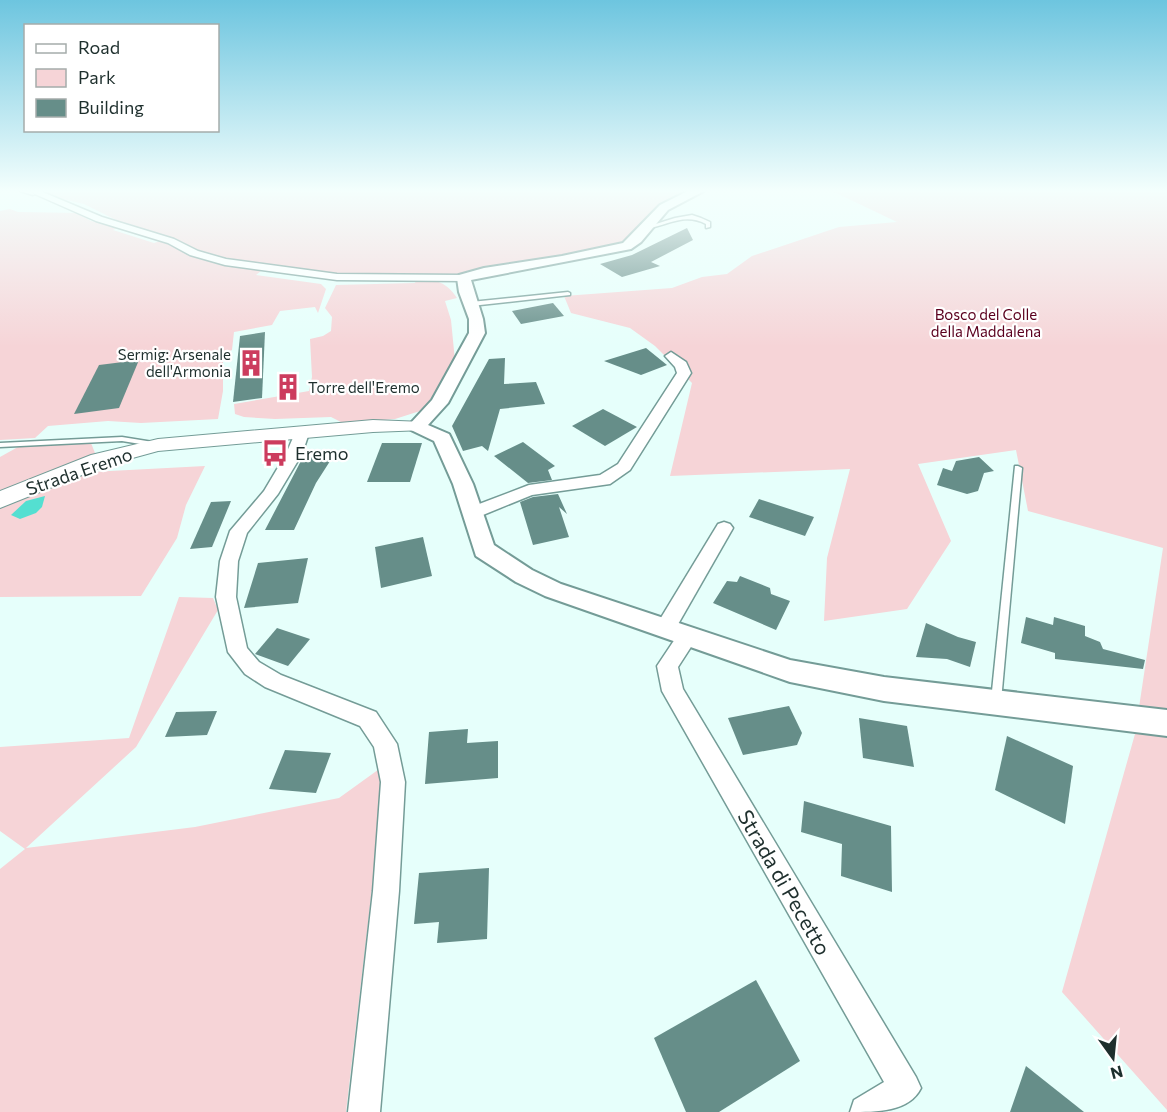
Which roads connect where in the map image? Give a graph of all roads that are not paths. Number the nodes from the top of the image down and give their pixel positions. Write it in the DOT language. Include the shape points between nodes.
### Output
graph roads {
  1 [pos="175,243"];
  2 [pos="632,243"];
  3 [pos="464,279"];
  4 [pos="568,294"];
  5 [pos="471,304"];
  6 [pos="671,356"];
  7 [pos="417,426"];
  8 [pos="302,433"];
  9 [pos="0,445"];
  10 [pos="158,445"];
  11 [pos="1018,468"];
  12 [pos="0,500"];
  13 [pos="472,513"];
  14 [pos="724,528"];
  15 [pos="677,632"];
  16 [pos="996,704"];
  17 [pos="1167,723"];
  18 [pos="364,1112"];
  19 [pos="866,1112"];
  1 -- 3 [label="street" via="206,258 225,262 337,277"];
  2 -- 3 [label="street" via="619,249 484,272"];
  3 -- 5 [label="street"];
  4 -- 5 [label="lane"];
  5 -- 7 [label="street" via="477,333 439,403"];
  6 -- 13 [label="street" via="684,373 624,467 604,480 529,490"];
  7 -- 8 [label="main road, Strada Eremo"];
  7 -- 13 [label="street, Strada Eremo" via="442,438"];
  8 -- 10 [label="main road, Strada Eremo"];
  8 -- 18 [label="street" via="276,484 239,531 229,561 226,597 238,652 252,668 273,681 368,719 385,744 393,782"];
  9 -- 10 [label="lane" via="122,439"];
  10 -- 12 [label="main road, Strada Eremo" via="99,460"];
  11 -- 16 [label="lane"];
  13 -- 15 [label="street, Strada Eremo" via="484,550 524,576 553,590"];
  14 -- 15 [label="street"];
  15 -- 16 [label="street" via="790,671"];
  15 -- 19 [label="street, Strada di Pecetto" via="668,666 672,691 905,1088"];
  16 -- 17 [label="street"];
}
